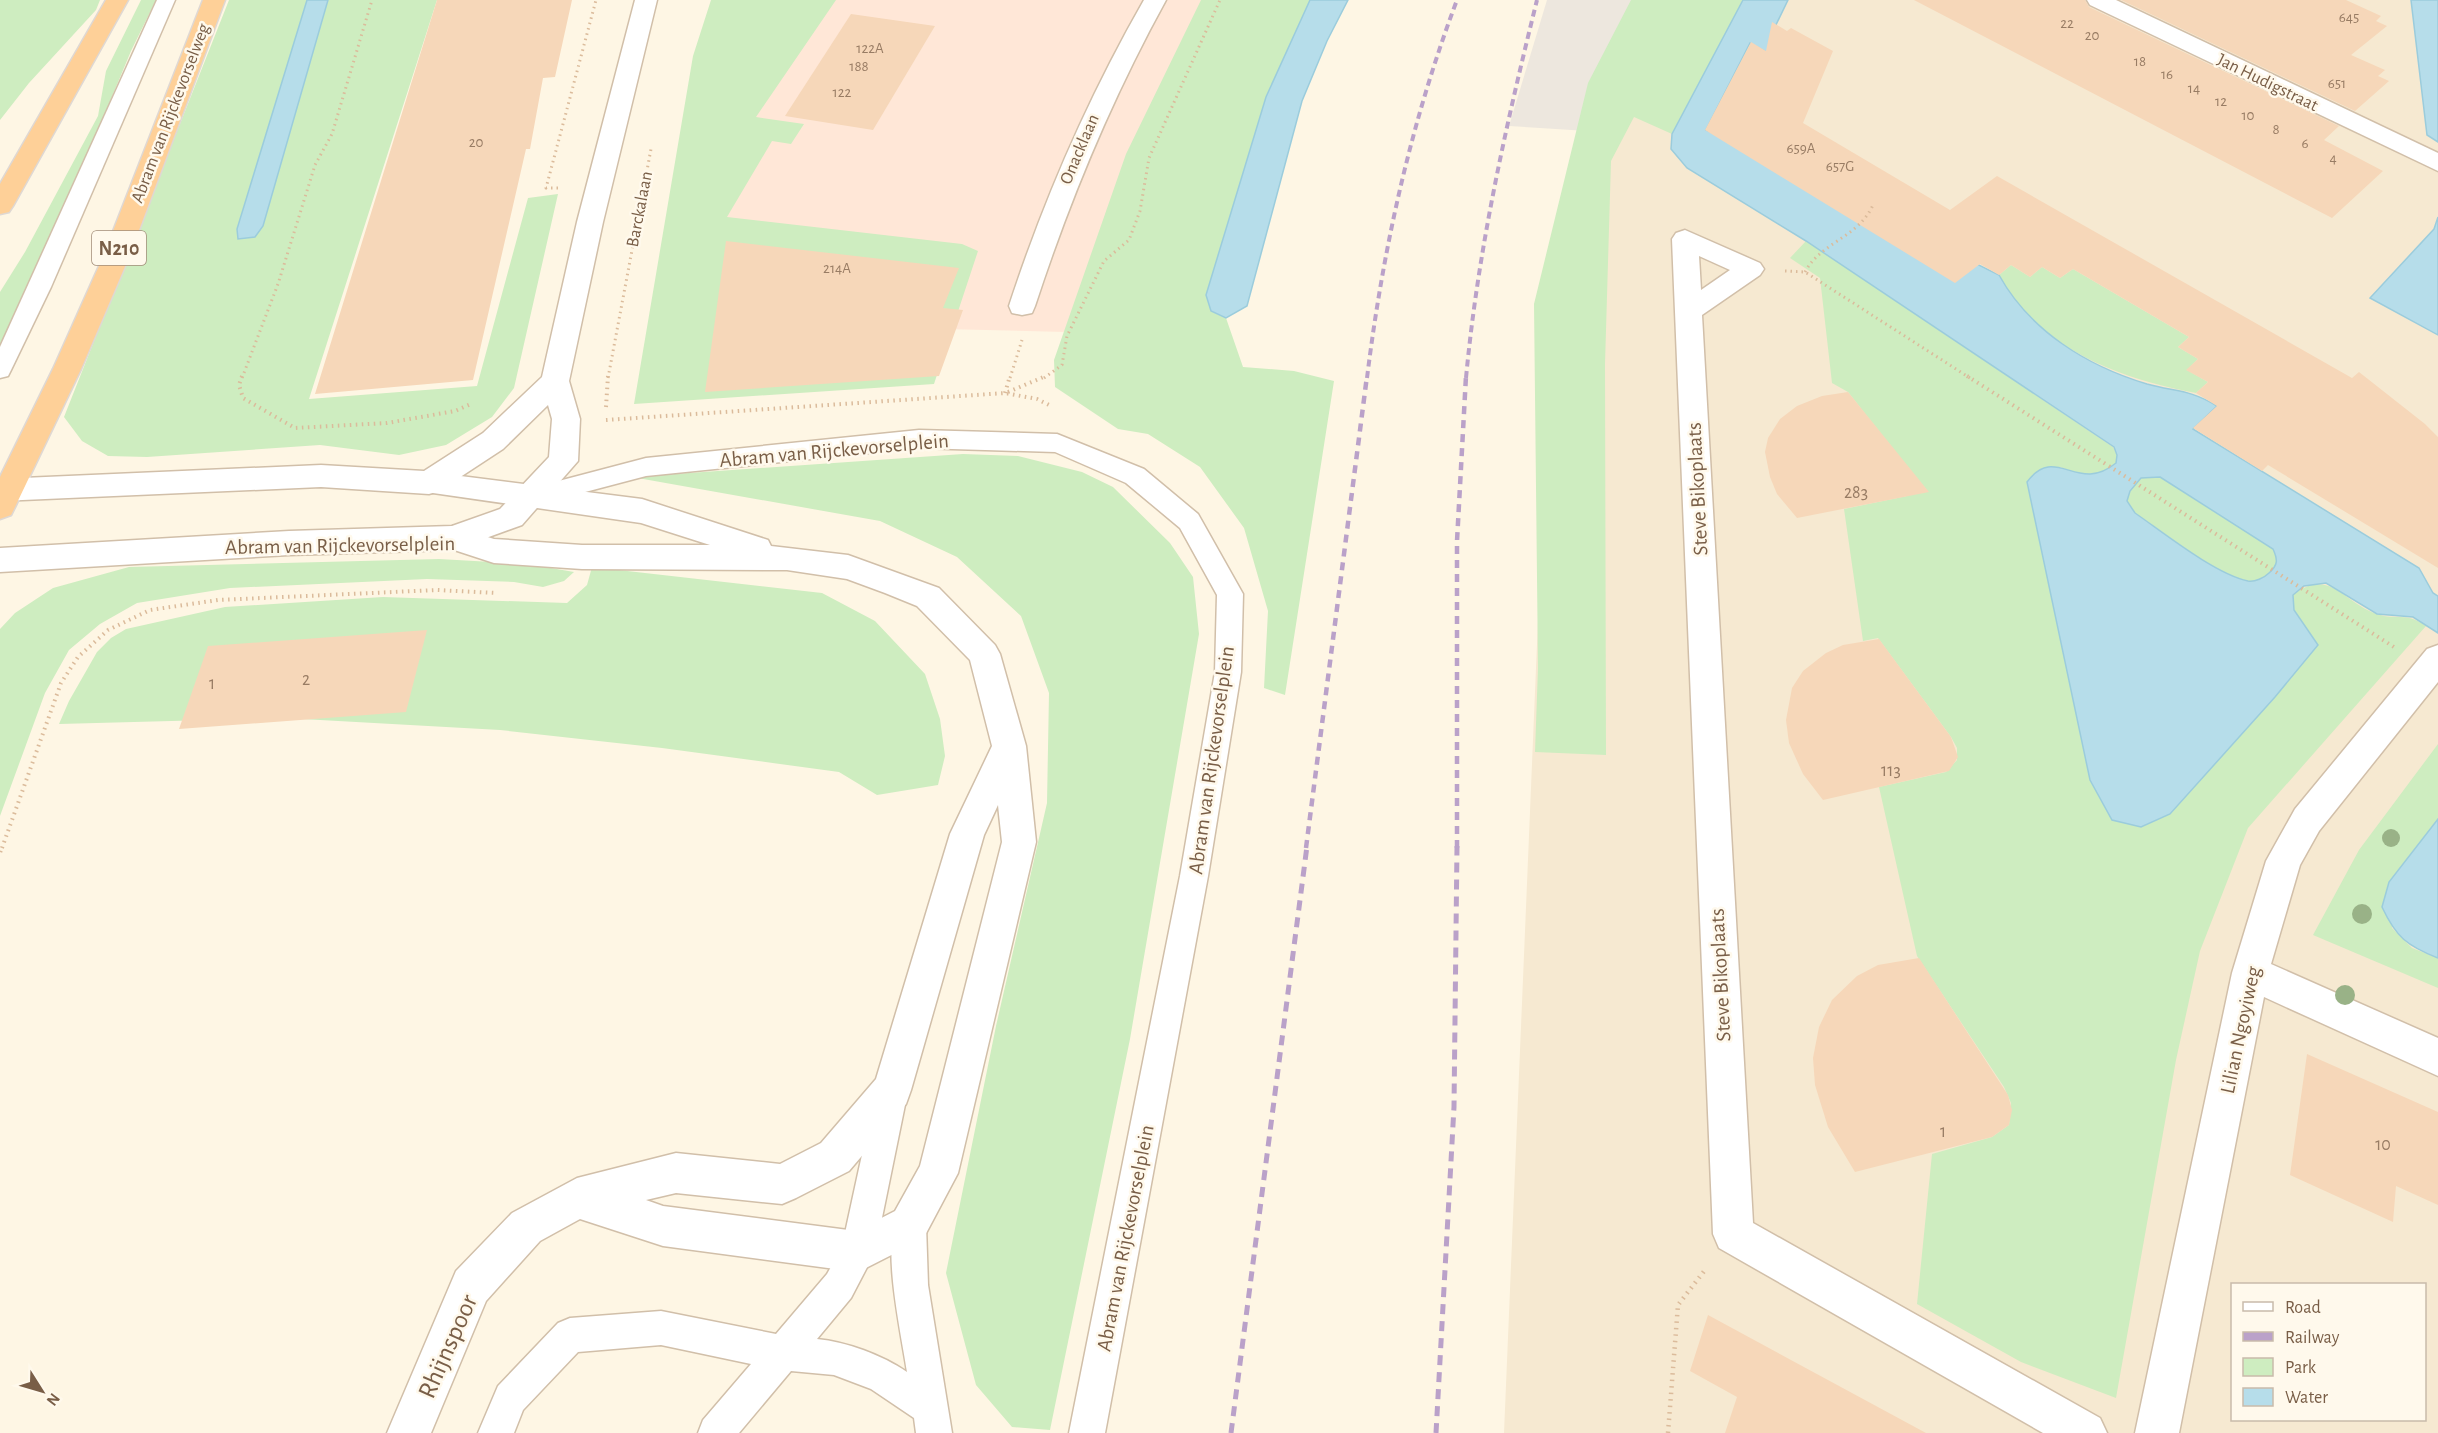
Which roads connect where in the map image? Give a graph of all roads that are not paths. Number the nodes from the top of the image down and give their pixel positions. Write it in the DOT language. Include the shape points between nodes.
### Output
graph roads {
  1 [pos="117,0"];
  2 [pos="166,0"];
  3 [pos="214,0"];
  4 [pos="646,0"];
  5 [pos="1155,0"];
  6 [pos="2098,0"];
  7 [pos="2438,164"];
  8 [pos="0,206"];
  9 [pos="1022,306"];
  10 [pos="1689,312"];
  11 [pos="0,370"];
  12 [pos="555,381"];
  13 [pos="429,483"];
  14 [pos="2,495"];
  15 [pos="532,497"];
  16 [pos="453,538"];
  17 [pos="787,558"];
  18 [pos="0,560"];
  19 [pos="2434,672"];
  20 [pos="1009,747"];
  21 [pos="2250,973"];
  22 [pos="2438,1058"];
  23 [pos="892,1090"];
  24 [pos="577,1198"];
  25 [pos="909,1225"];
  26 [pos="858,1252"];
  27 [pos="780,1352"];
  28 [pos="932,1420"];
  29 [pos="409,1433"];
  30 [pos="496,1433"];
  31 [pos="716,1433"];
  32 [pos="1087,1433"];
  33 [pos="2085,1433"];
  34 [pos="2157,1433"];
  1 -- 8 [label="highway"];
  2 -- 11 [label="lane, N210"];
  3 -- 14 [label="highway, Abram van Rijckevorselweg / N210" via="116,257 67,369"];
  4 -- 12 [label="street"];
  5 -- 9 [label="street, Onacklaan" via="1099,103 1043,240"];
  6 -- 7 [label="street, Jan Hudigstraat"];
  10 -- 10 [label="street, Steve Bikoplaats" via="1751,269 1685,239"];
  10 -- 33 [label="street, Steve Bikoplaats" via="1733,1234"];
  12 -- 13 [label="street" via="494,441"];
  12 -- 15 [label="street" via="566,419 562,461"];
  13 -- 14 [label="street, Abram van Rijckevorselplein" via="321,476"];
  13 -- 15 [label="street, Abram van Rijckevorselplein"];
  15 -- 16 [label="street" via="511,517"];
  15 -- 17 [label="street, Abram van Rijckevorselplein" via="642,512"];
  15 -- 32 [label="lane, Abram van Rijckevorselplein" via="646,467 919,439 1057,443 1135,476 1189,522 1230,594 1228,672 1179,958"];
  16 -- 17 [label="street, Abram van Rijckevorselplein" via="494,551 571,556"];
  16 -- 18 [label="street, Abram van Rijckevorselplein"];
  17 -- 20 [label="street, Abram van Rijckevorselplein" via="848,567 928,597 984,654"];
  19 -- 21 [label="street, Lilian Ngoyiweg" via="2300,831 2284,861"];
  20 -- 23 [label="street" via="967,834"];
  20 -- 25 [label="street, Abram van Rijckevorselplein" via="1019,842 938,1173"];
  21 -- 22 [label="street"];
  21 -- 34 [label="street, Lilian Ngoyiweg"];
  23 -- 24 [label="street" via="835,1157 782,1184 676,1173"];
  23 -- 26 [label="lane"];
  24 -- 26 [label="street" via="663,1226"];
  24 -- 29 [label="street, Rhijnspoor" via="526,1227 471,1286"];
  25 -- 26 [label="street"];
  25 -- 28 [label="lane" via="911,1285"];
  26 -- 27 [label="lane" via="839,1286"];
  27 -- 28 [label="lane" via="834,1358 882,1376"];
  27 -- 30 [label="lane" via="661,1328 570,1335 510,1398"];
  27 -- 31 [label="lane"];
}
